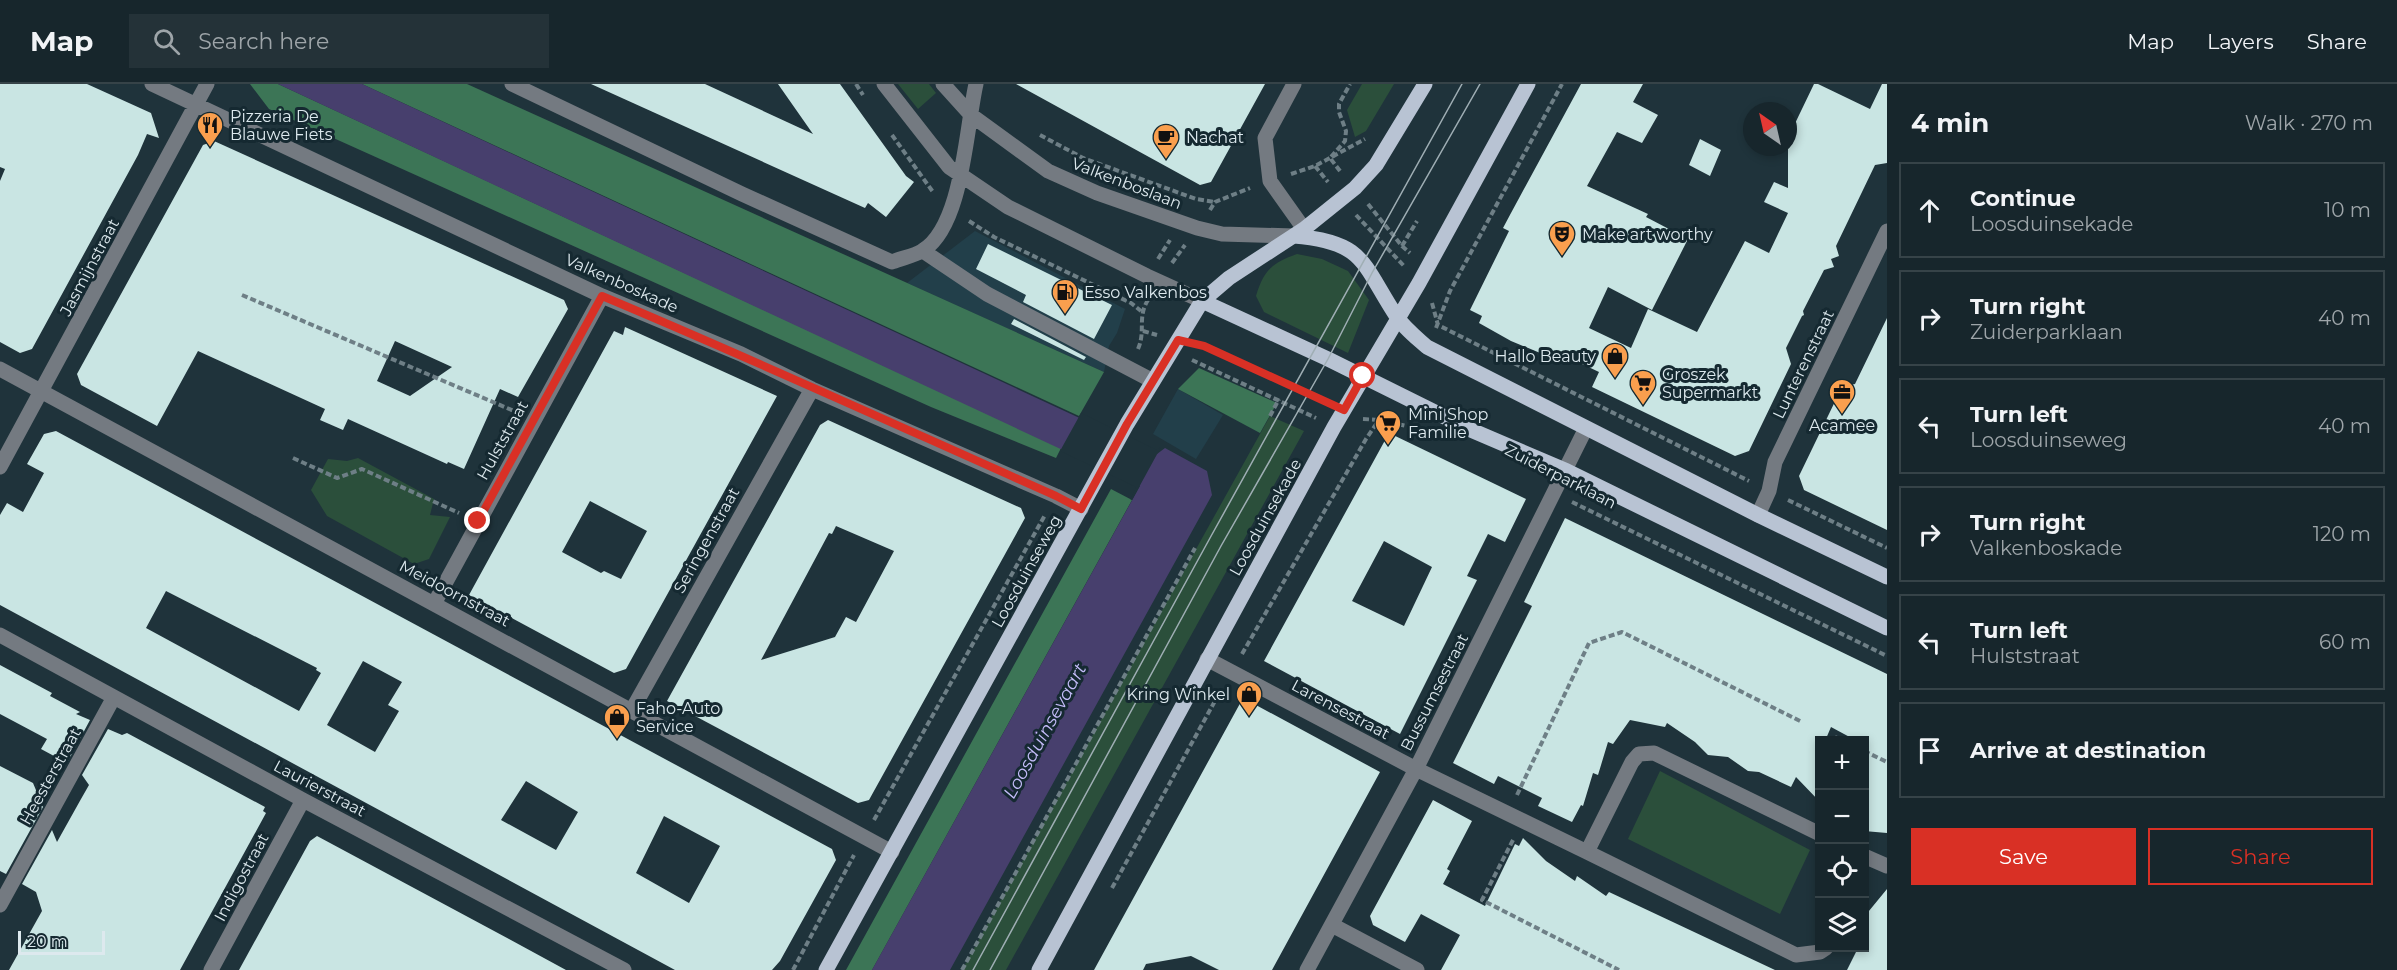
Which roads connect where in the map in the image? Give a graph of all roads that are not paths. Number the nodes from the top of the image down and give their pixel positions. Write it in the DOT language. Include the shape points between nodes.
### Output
graph roads {
  1 [pos="152,84"];
  2 [pos="207,84"];
  3 [pos="512,84"];
  4 [pos="884,84"];
  5 [pos="943,84"];
  6 [pos="976,84"];
  7 [pos="1294,84"];
  8 [pos="1425,84"];
  9 [pos="1528,84"];
  10 [pos="197,104"];
  11 [pos="971,115"];
  12 [pos="960,175"];
  13 [pos="1887,231"];
  14 [pos="1299,233"];
  15 [pos="923,251"];
  16 [pos="602,296"];
  17 [pos="1202,301"];
  18 [pos="1398,320"];
  19 [pos="0,369"];
  20 [pos="1363,376"];
  21 [pos="1154,381"];
  22 [pos="812,389"];
  23 [pos="42,392"];
  24 [pos="1587,428"];
  25 [pos="0,467"];
  26 [pos="1567,471"];
  27 [pos="1081,509"];
  28 [pos="1758,514"];
  29 [pos="1887,577"];
  30 [pos="435,602"];
  31 [pos="1887,627"];
  32 [pos="0,636"];
  33 [pos="1208,659"];
  34 [pos="114,697"];
  35 [pos="632,710"];
  36 [pos="1416,769"];
  37 [pos="303,800"];
  38 [pos="1815,832"];
  39 [pos="892,852"];
  40 [pos="1587,852"];
  41 [pos="1869,862"];
  42 [pos="1887,866"];
  43 [pos="0,905"];
  44 [pos="1332,925"];
  45 [pos="1820,952"];
  46 [pos="211,970"];
  47 [pos="624,970"];
  48 [pos="826,970"];
  49 [pos="1039,970"];
  50 [pos="1307,970"];
  51 [pos="1417,970"];
  1 -- 10 [label="street, Valkenboskade"];
  2 -- 10 [label="street, Jasmijnstraat"];
  3 -- 15 [label="street" via="892,262"];
  4 -- 12 [label="street" via="932,147"];
  5 -- 11 [label="street, Valkenboslaan"];
  6 -- 11 [label="street"];
  7 -- 14 [label="street" via="1265,138 1270,181"];
  8 -- 14 [label="main road, Loosduinseweg" via="1376,165"];
  9 -- 18 [label="main road, Loosduinsekade"];
  10 -- 16 [label="street, Valkenboskade"];
  10 -- 23 [label="street, Jasmijnstraat"];
  11 -- 12 [label="street"];
  11 -- 14 [label="street, Valkenboslaan" via="1048,171 1097,193 1222,234"];
  12 -- 15 [label="street" via="951,210 940,232"];
  12 -- 17 [label="street" via="1008,207"];
  13 -- 28 [label="street, Lunterenstraat" via="1775,462 1769,491"];
  14 -- 17 [label="main road, Loosduinseweg" via="1229,278"];
  14 -- 18 [label="main road" via="1330,241 1357,257 1368,267"];
  15 -- 21 [label="street" via="987,294"];
  16 -- 22 [label="street, Valkenboskade" via="741,354"];
  16 -- 30 [label="street, Hulststraat"];
  17 -- 20 [label="main road, Zuiderparklaan"];
  17 -- 21 [label="main road, Loosduinseweg"];
  18 -- 20 [label="main road, Loosduinsekade"];
  18 -- 24 [label="main road" via="1427,347"];
  19 -- 23 [label="street, Meidoornstraat"];
  20 -- 26 [label="main road, Zuiderparklaan" via="1471,430"];
  20 -- 33 [label="main road, Loosduinsekade"];
  21 -- 27 [label="main road, Loosduinseweg"];
  22 -- 27 [label="street, Valkenboskade"];
  22 -- 35 [label="street, Seringenstraat"];
  23 -- 25 [label="street, Jasmijnstraat"];
  23 -- 30 [label="street, Meidoornstraat"];
  24 -- 26 [label="street, Bussumsestraat"];
  24 -- 28 [label="main road"];
  26 -- 31 [label="main road, Zuiderparklaan"];
  26 -- 36 [label="street, Bussumsestraat"];
  27 -- 39 [label="main road, Loosduinseweg"];
  28 -- 29 [label="main road"];
  30 -- 35 [label="street, Meidoornstraat"];
  32 -- 34 [label="street, Laurierstraat"];
  33 -- 36 [label="street, Larensestraat"];
  33 -- 49 [label="main road, Loosduinsekade"];
  34 -- 37 [label="street, Laurierstraat"];
  34 -- 43 [label="street, Heesterstraat"];
  35 -- 39 [label="street, Meidoornstraat"];
  36 -- 40 [label="street, Larensestraat"];
  36 -- 44 [label="street, Bussumsestraat"];
  37 -- 46 [label="street, Indigostraat"];
  37 -- 47 [label="street, Laurierstraat"];
  38 -- 40 [label="street" via="1647,753 1639,754 1632,762"];
  39 -- 48 [label="main road, Loosduinseweg"];
  40 -- 45 [label="street, Larensestraat" via="1796,955"];
  41 -- 42 [label="street"];
  44 -- 50 [label="street, Bussumsestraat"];
  44 -- 51 [label="street"];
}
